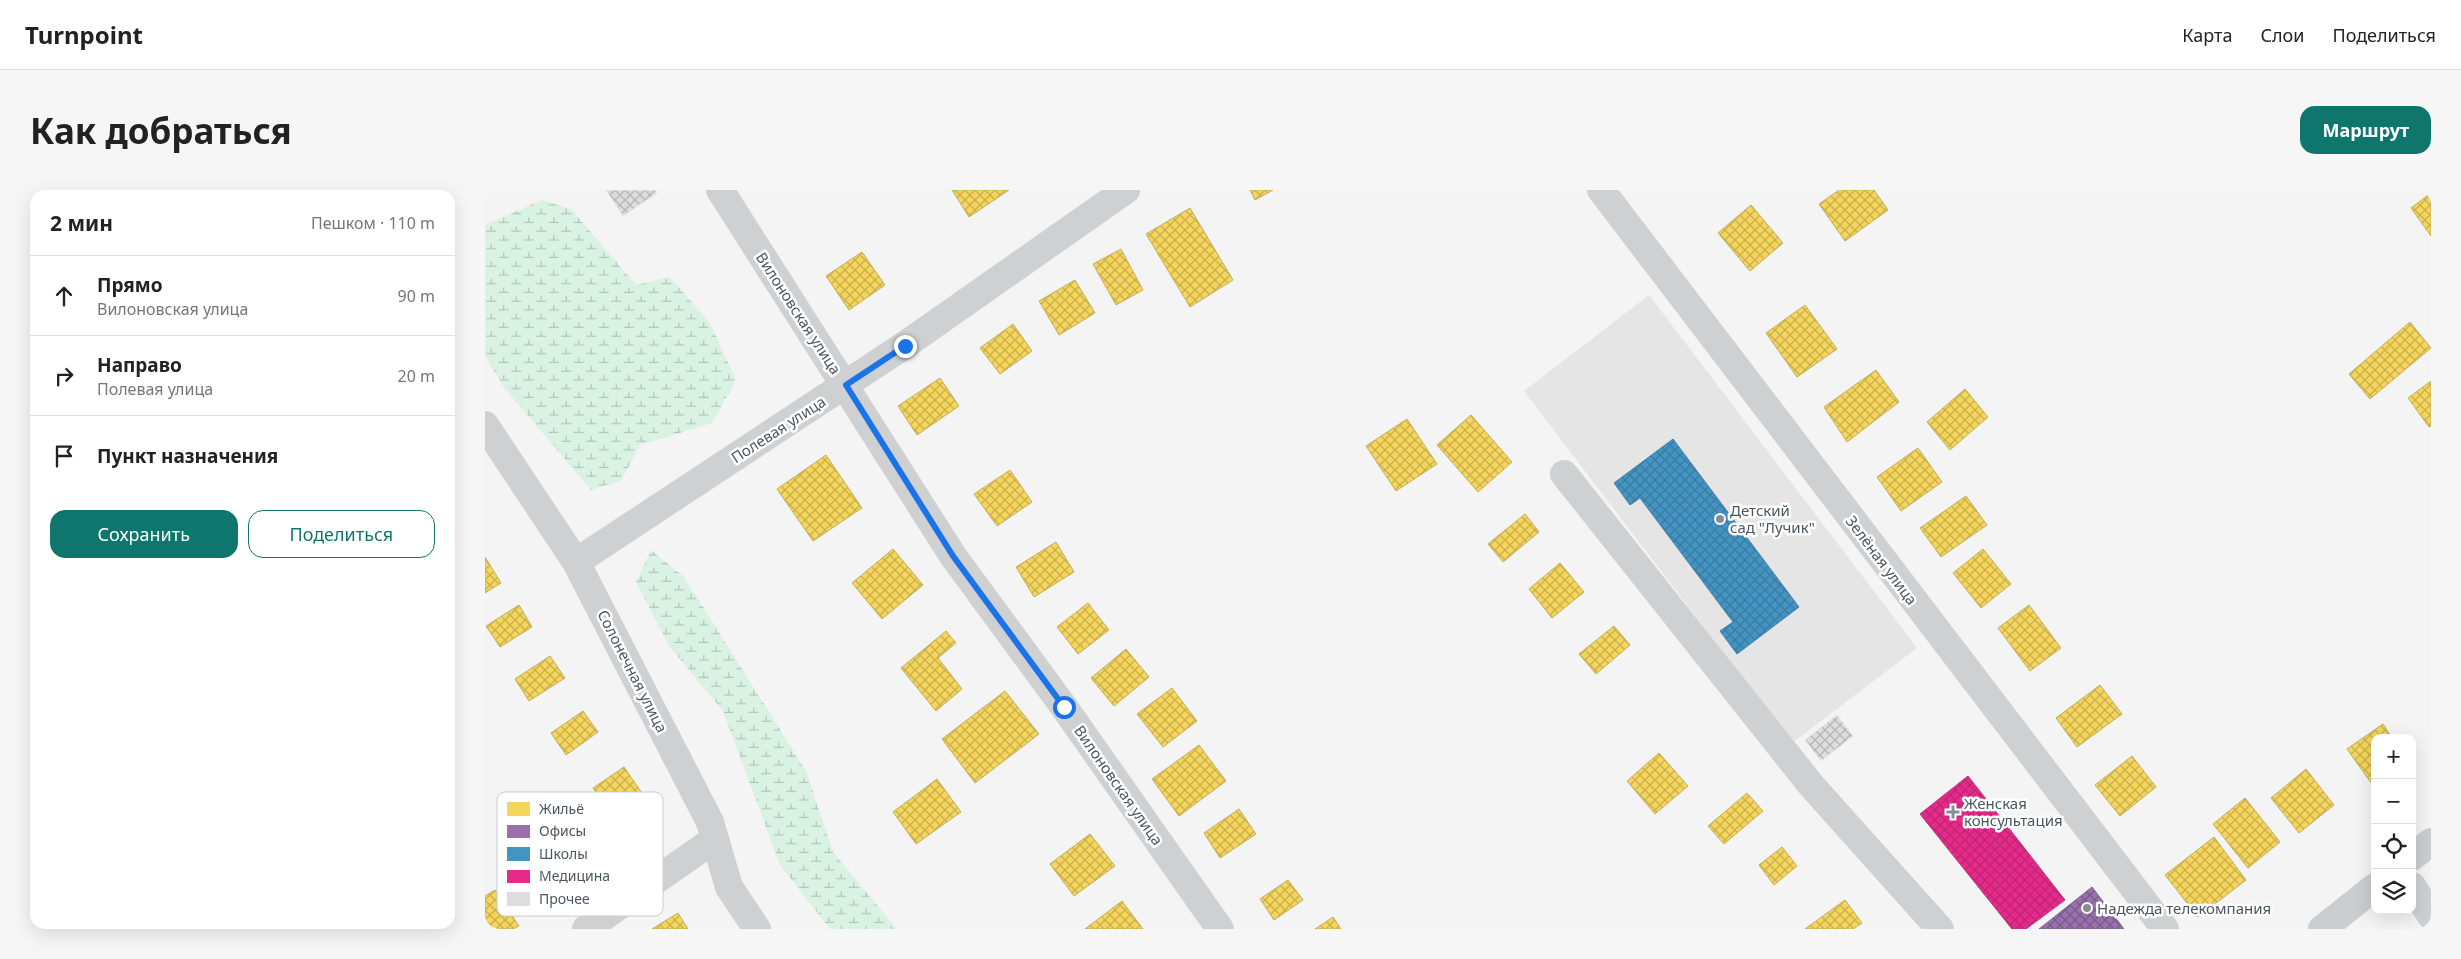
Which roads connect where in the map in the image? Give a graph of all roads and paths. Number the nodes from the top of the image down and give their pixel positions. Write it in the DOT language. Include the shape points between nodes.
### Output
graph roads {
  1 [pos="720,190"];
  2 [pos="1126,190"];
  3 [pos="1601,190"];
  4 [pos="846,385"];
  5 [pos="485,425"];
  6 [pos="1564,474"];
  7 [pos="576,562"];
  8 [pos="715,839"];
  9 [pos="2431,842"];
  10 [pos="2416,854"];
  11 [pos="663,875"];
  12 [pos="2371,890"];
  13 [pos="2416,892"];
  14 [pos="605,916"];
  15 [pos="2431,916"];
  16 [pos="586,929"];
  17 [pos="757,929"];
  18 [pos="1220,929"];
  19 [pos="1940,929"];
  20 [pos="2165,929"];
  21 [pos="2322,929"];
  1 -- 4 [label="street, Вилоновская улица"];
  2 -- 4 [label="street, Полевая улица"];
  3 -- 20 [label="street, Зелёная улица"];
  4 -- 7 [label="street, Полевая улица"];
  4 -- 18 [label="street, Вилоновская улица" via="953,556"];
  5 -- 7 [label="street, Солонечная улица"];
  6 -- 19 [label="street" via="1811,785"];
  7 -- 8 [label="street, Солонечная улица" via="710,822"];
  8 -- 11 [label="street"];
  8 -- 17 [label="street, Солонечная улица" via="729,888"];
  9 -- 10 [label="main road"];
  12 -- 21 [label="main road"];
  13 -- 15 [label="street"];
  14 -- 16 [label="street"];
}
